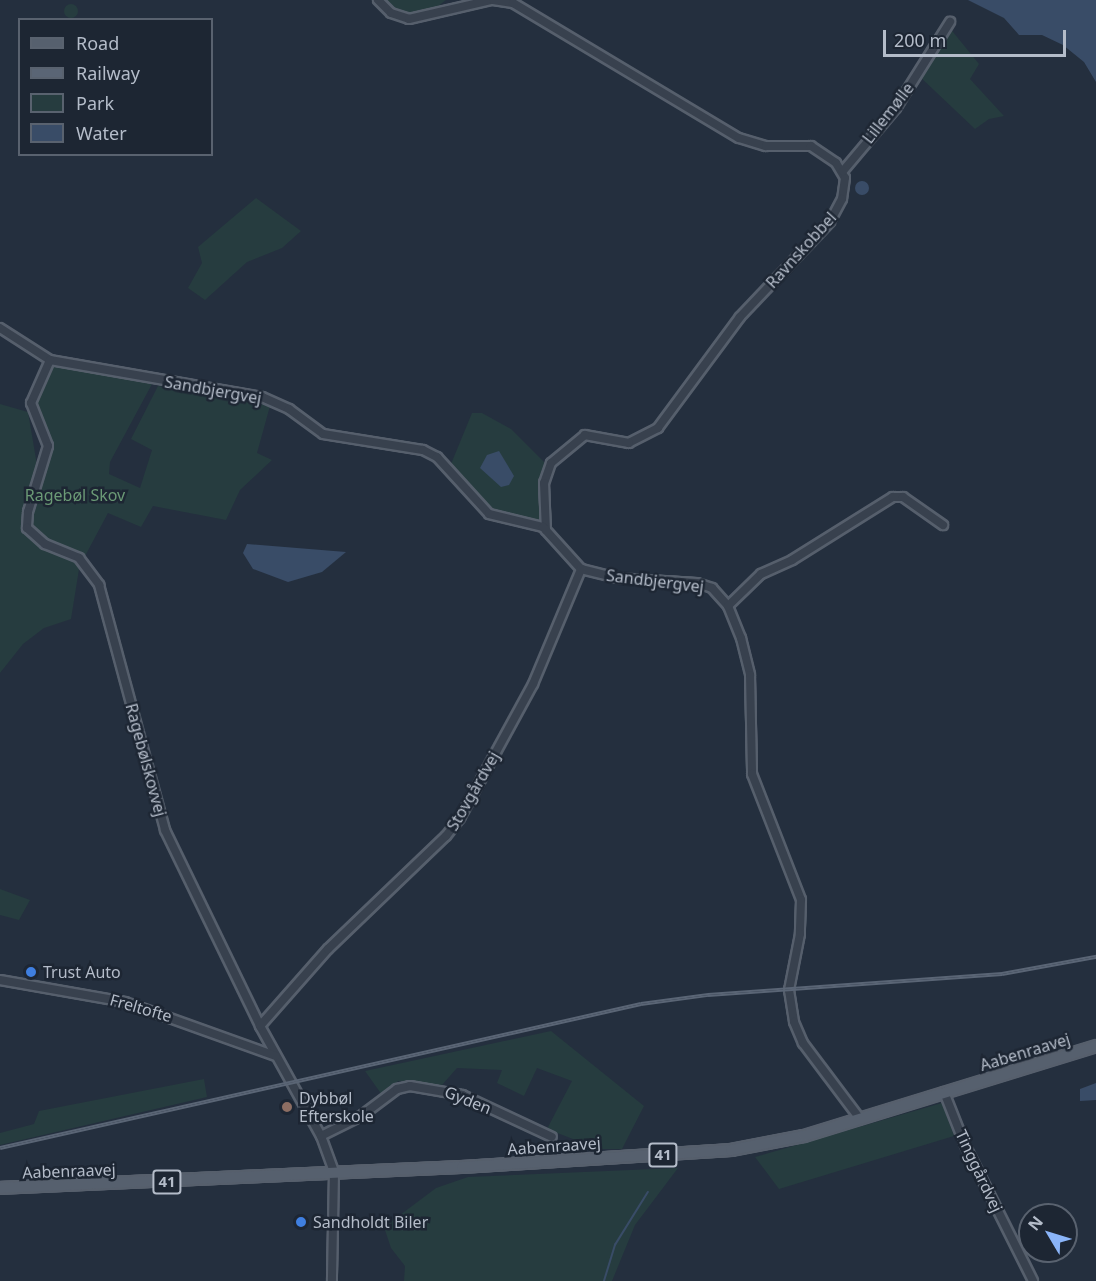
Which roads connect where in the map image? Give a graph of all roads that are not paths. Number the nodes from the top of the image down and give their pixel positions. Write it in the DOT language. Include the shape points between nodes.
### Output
graph roads {
  1 [pos="378,0"];
  2 [pos="492,0"];
  3 [pos="950,22"];
  4 [pos="843,171"];
  5 [pos="0,328"];
  6 [pos="50,360"];
  7 [pos="943,525"];
  8 [pos="546,530"];
  9 [pos="581,569"];
  10 [pos="728,606"];
  11 [pos="0,980"];
  12 [pos="260,1026"];
  13 [pos="1096,1046"];
  14 [pos="276,1056"];
  15 [pos="944,1092"];
  16 [pos="860,1119"];
  17 [pos="321,1136"];
  18 [pos="552,1137"];
  19 [pos="335,1175"];
  20 [pos="0,1188"];
  21 [pos="332,1281"];
  22 [pos="1033,1281"];
  1 -- 2 [label="street" via="391,13 408,19"];
  2 -- 4 [label="street" via="513,3 739,138 766,146 811,146"];
  3 -- 4 [label="street, Lillemølle" via="896,108"];
  4 -- 8 [label="street, Ravnskobbel" via="842,199 830,222 740,317 658,428 630,443 585,435 551,463 544,483"];
  5 -- 6 [label="street, Sandbjergvej"];
  6 -- 8 [label="street, Sandbjergvej" via="262,397 289,409 323,434 423,450 437,457 489,514"];
  6 -- 12 [label="street, Ragebølskovvej" via="31,403 48,446 28,512 27,528 45,544 79,558 99,585 165,830"];
  7 -- 10 [label="street" via="903,497 893,497 792,560 762,574"];
  8 -- 9 [label="street"];
  9 -- 10 [label="street, Sandbjergvej" via="617,578 704,585"];
  9 -- 12 [label="street, Stovgårdvej" via="533,684 460,818 446,837 328,949"];
  10 -- 16 [label="street" via="750,675 749,756 756,792 801,900 801,926 789,990 794,1022 802,1043"];
  11 -- 14 [label="street, Freltofte" via="125,1002"];
  12 -- 14 [label="street, Ragebølskovvej"];
  13 -- 15 [label="main road, Aabenraavej / 41"];
  14 -- 17 [label="street, Ragebølskovvej"];
  15 -- 16 [label="main road, Aabenraavej / 41"];
  15 -- 22 [label="street, Tinggårdvej" via="965,1145"];
  16 -- 19 [label="main road, Aabenraavej / 41" via="784,1142 731,1150"];
  17 -- 18 [label="street, Gyden" via="361,1116 397,1089 410,1086 462,1095"];
  17 -- 19 [label="street, Ragebølskovvej"];
  19 -- 20 [label="main road, Aabenraavej / 41"];
  19 -- 21 [label="street"];
}
